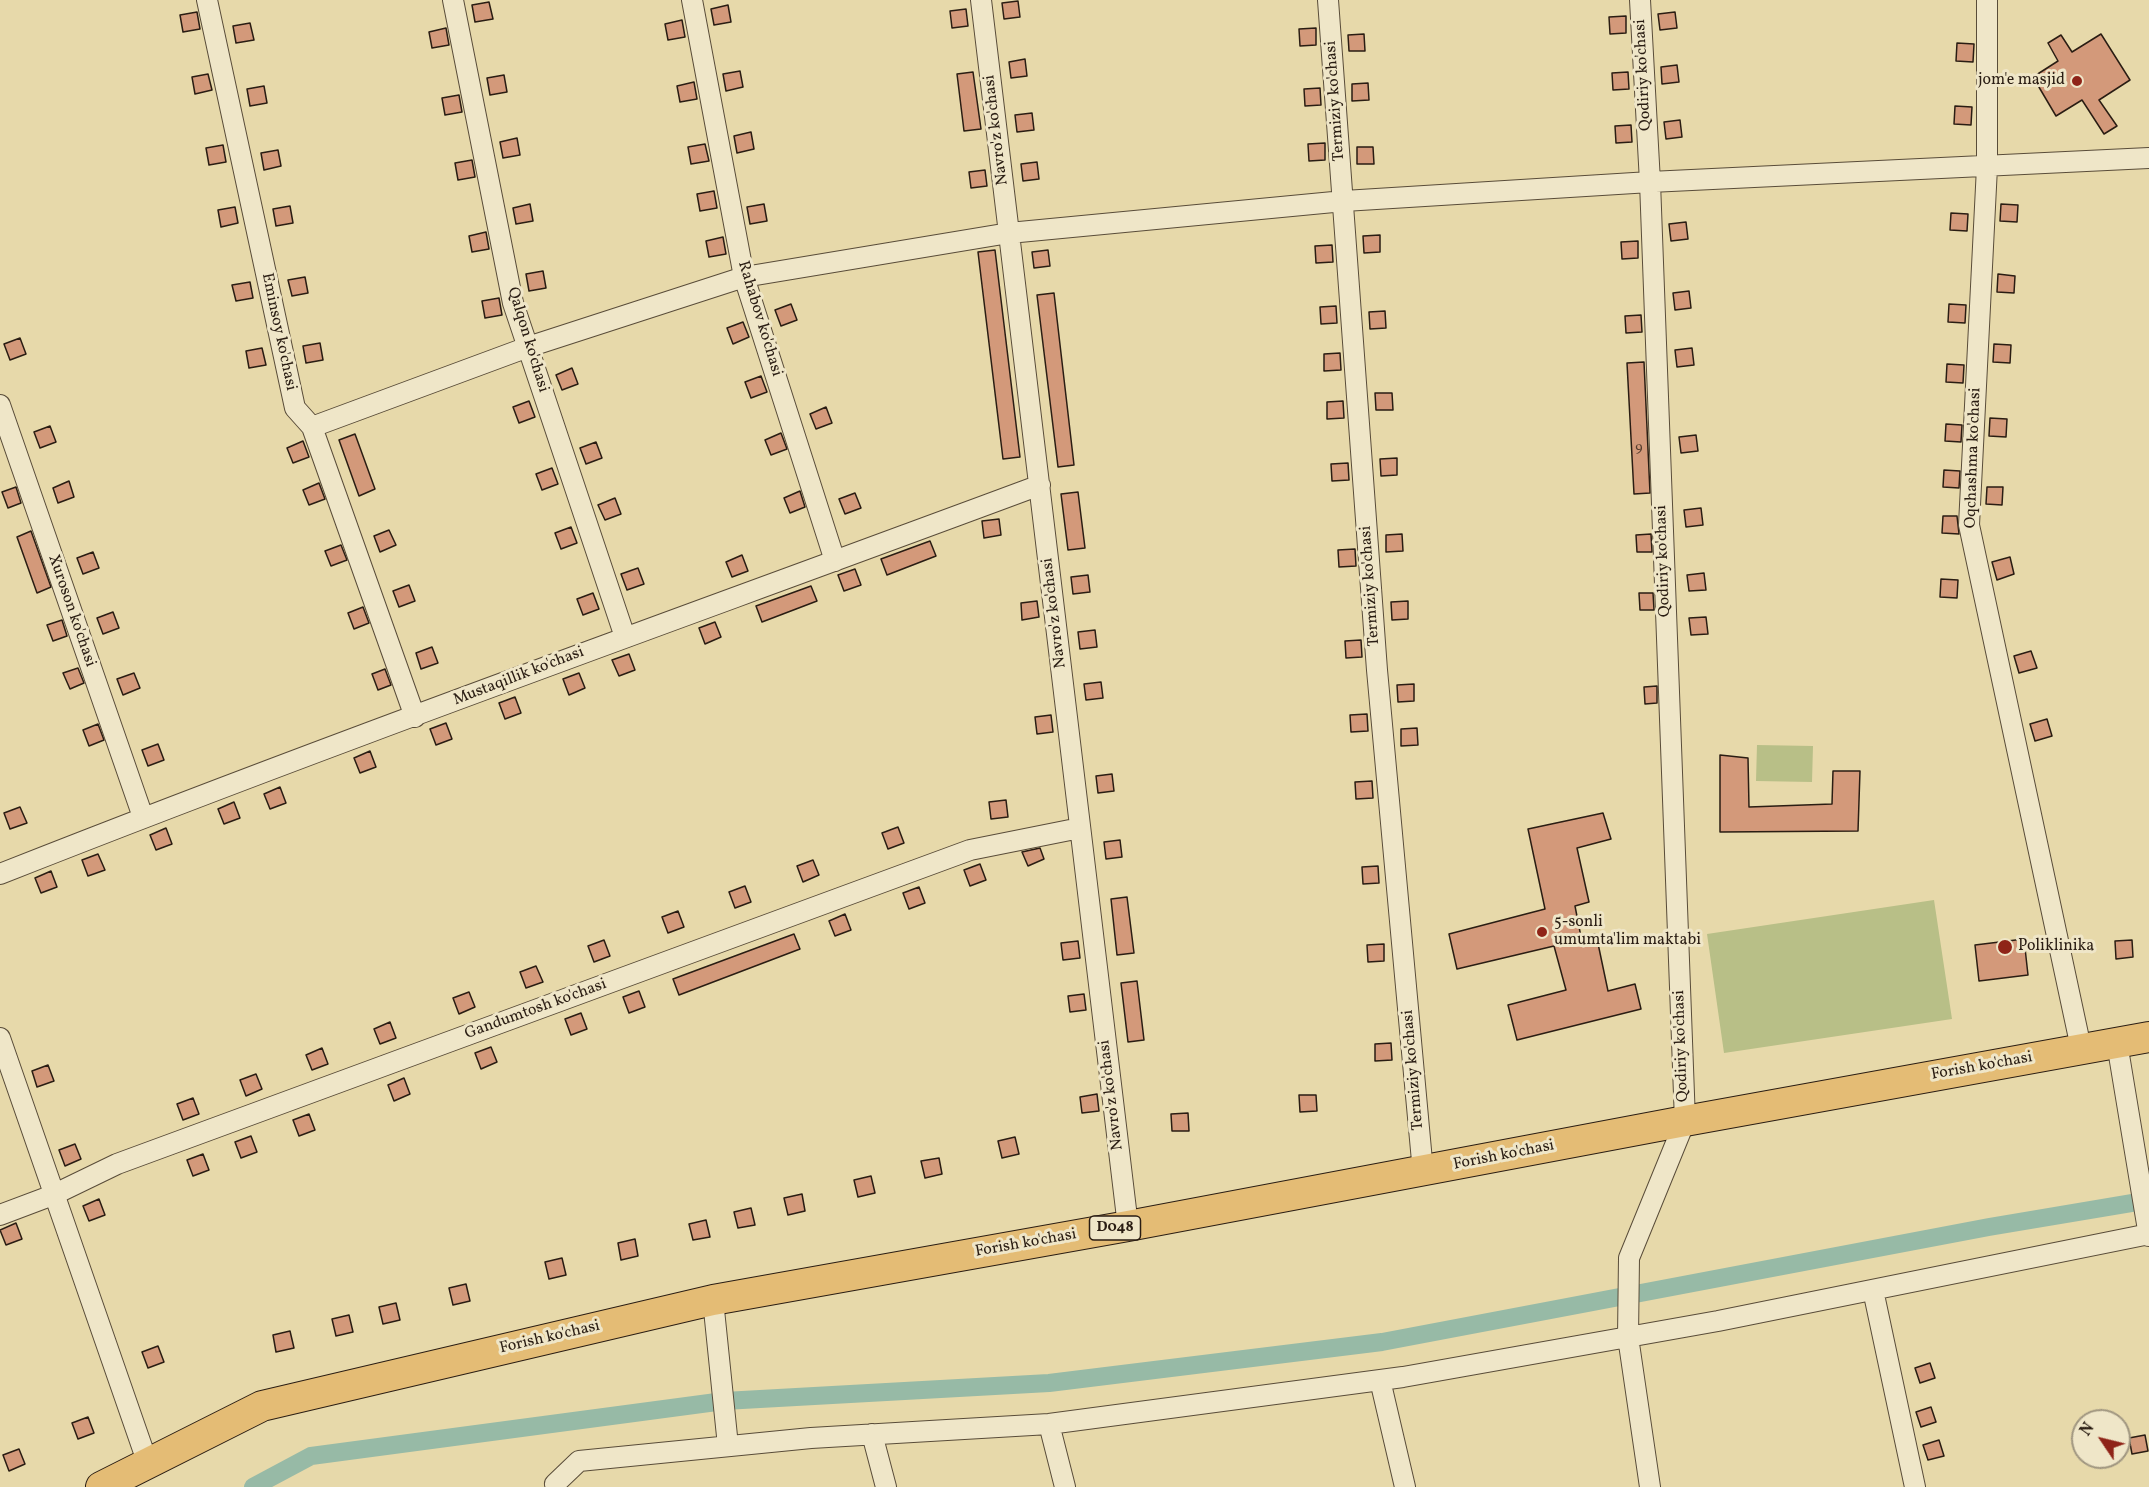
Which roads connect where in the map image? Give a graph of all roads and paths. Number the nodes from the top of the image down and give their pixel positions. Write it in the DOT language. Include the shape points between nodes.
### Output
graph roads {
  1 [pos="207,0"];
  2 [pos="453,0"];
  3 [pos="692,0"];
  4 [pos="981,0"];
  5 [pos="1328,0"];
  6 [pos="1640,0"];
  7 [pos="1987,0"];
  8 [pos="2149,158"];
  9 [pos="1987,167"];
  10 [pos="1650,182"];
  11 [pos="1344,201"];
  12 [pos="1009,233"];
  13 [pos="744,277"];
  14 [pos="528,347"];
  15 [pos="0,405"];
  16 [pos="312,427"];
  17 [pos="1040,485"];
  18 [pos="835,561"];
  19 [pos="625,637"];
  20 [pos="415,717"];
  21 [pos="143,817"];
  22 [pos="1080,828"];
  23 [pos="0,874"];
  24 [pos="2149,1037"];
  25 [pos="0,1038"];
  26 [pos="2117,1043"];
  27 [pos="2081,1048"];
  28 [pos="1685,1121"];
  29 [pos="1423,1172"];
  30 [pos="53,1195"];
  31 [pos="0,1215"];
  32 [pos="1128,1226"];
  33 [pos="2149,1235"];
  34 [pos="1873,1290"];
  35 [pos="713,1300"];
  36 [pos="1628,1337"];
  37 [pos="1380,1380"];
  38 [pos="1049,1424"];
  39 [pos="872,1434"];
  40 [pos="728,1446"];
  41 [pos="148,1464"];
  42 [pos="101,1487"];
  43 [pos="556,1487"];
  44 [pos="886,1487"];
  45 [pos="1065,1487"];
  46 [pos="1405,1487"];
  47 [pos="1650,1487"];
  48 [pos="1915,1487"];
  1 -- 16 [label="street, Eminsoy ko'chasi" via="295,408"];
  2 -- 14 [label="street, Qalqon ko'chasi" via="513,303"];
  3 -- 13 [label="street, Rahabov ko'chasi"];
  4 -- 12 [label="street, Navro'z ko'chasi"];
  5 -- 11 [label="street, Termiziy ko'chasi"];
  6 -- 10 [label="street, Qodiriy ko'chasi"];
  7 -- 9 [label="street, Oqchashma ko'chasi"];
  8 -- 9 [label="street"];
  9 -- 10 [label="street"];
  9 -- 27 [label="street, Oqchashma ko'chasi" via="1969,525"];
  10 -- 11 [label="street"];
  10 -- 28 [label="street, Qodiriy ko'chasi"];
  11 -- 12 [label="street"];
  11 -- 29 [label="street, Termiziy ko'chasi" via="1377,670"];
  12 -- 13 [label="street"];
  12 -- 17 [label="street, Navro'z ko'chasi"];
  13 -- 14 [label="street"];
  13 -- 18 [label="street, Rahabov ko'chasi"];
  14 -- 16 [label="street"];
  14 -- 19 [label="street, Qalqon ko'chasi"];
  15 -- 21 [label="street, Xuroson ko'chasi"];
  16 -- 20 [label="street, Eminsoy ko'chasi"];
  17 -- 18 [label="street, Mustaqillik ko'chasi"];
  17 -- 22 [label="street, Navro'z ko'chasi"];
  18 -- 19 [label="street, Mustaqillik ko'chasi"];
  19 -- 20 [label="street, Mustaqillik ko'chasi"];
  20 -- 21 [label="street, Mustaqillik ko'chasi"];
  21 -- 23 [label="street, Mustaqillik ko'chasi"];
  22 -- 30 [label="street, Gandumtosh ko'chasi" via="970,850 117,1164"];
  22 -- 32 [label="street, Navro'z ko'chasi"];
  24 -- 26 [label="main road, Forish ko'chasi / D048"];
  25 -- 30 [label="street"];
  26 -- 27 [label="main road, Forish ko'chasi / D048"];
  26 -- 33 [label="street"];
  27 -- 28 [label="main road, Forish ko'chasi / D048"];
  28 -- 29 [label="main road, Forish ko'chasi / D048"];
  28 -- 36 [label="street" via="1629,1258"];
  29 -- 32 [label="main road, Forish ko'chasi / D048"];
  30 -- 31 [label="street, Gandumtosh ko'chasi"];
  30 -- 41 [label="street"];
  32 -- 35 [label="main road, Forish ko'chasi / D048"];
  33 -- 34 [label="street"];
  34 -- 36 [label="street"];
  34 -- 48 [label="street"];
  35 -- 40 [label="street"];
  35 -- 41 [label="main road, Forish ko'chasi / D048" via="262,1406"];
  36 -- 37 [label="street"];
  36 -- 47 [label="street"];
  37 -- 38 [label="street"];
  37 -- 46 [label="street"];
  38 -- 39 [label="street"];
  38 -- 45 [label="street"];
  39 -- 40 [label="street"];
  39 -- 44 [label="street"];
  40 -- 43 [label="street" via="579,1461"];
  41 -- 42 [label="main road, Forish ko'chasi / D048"];
}
